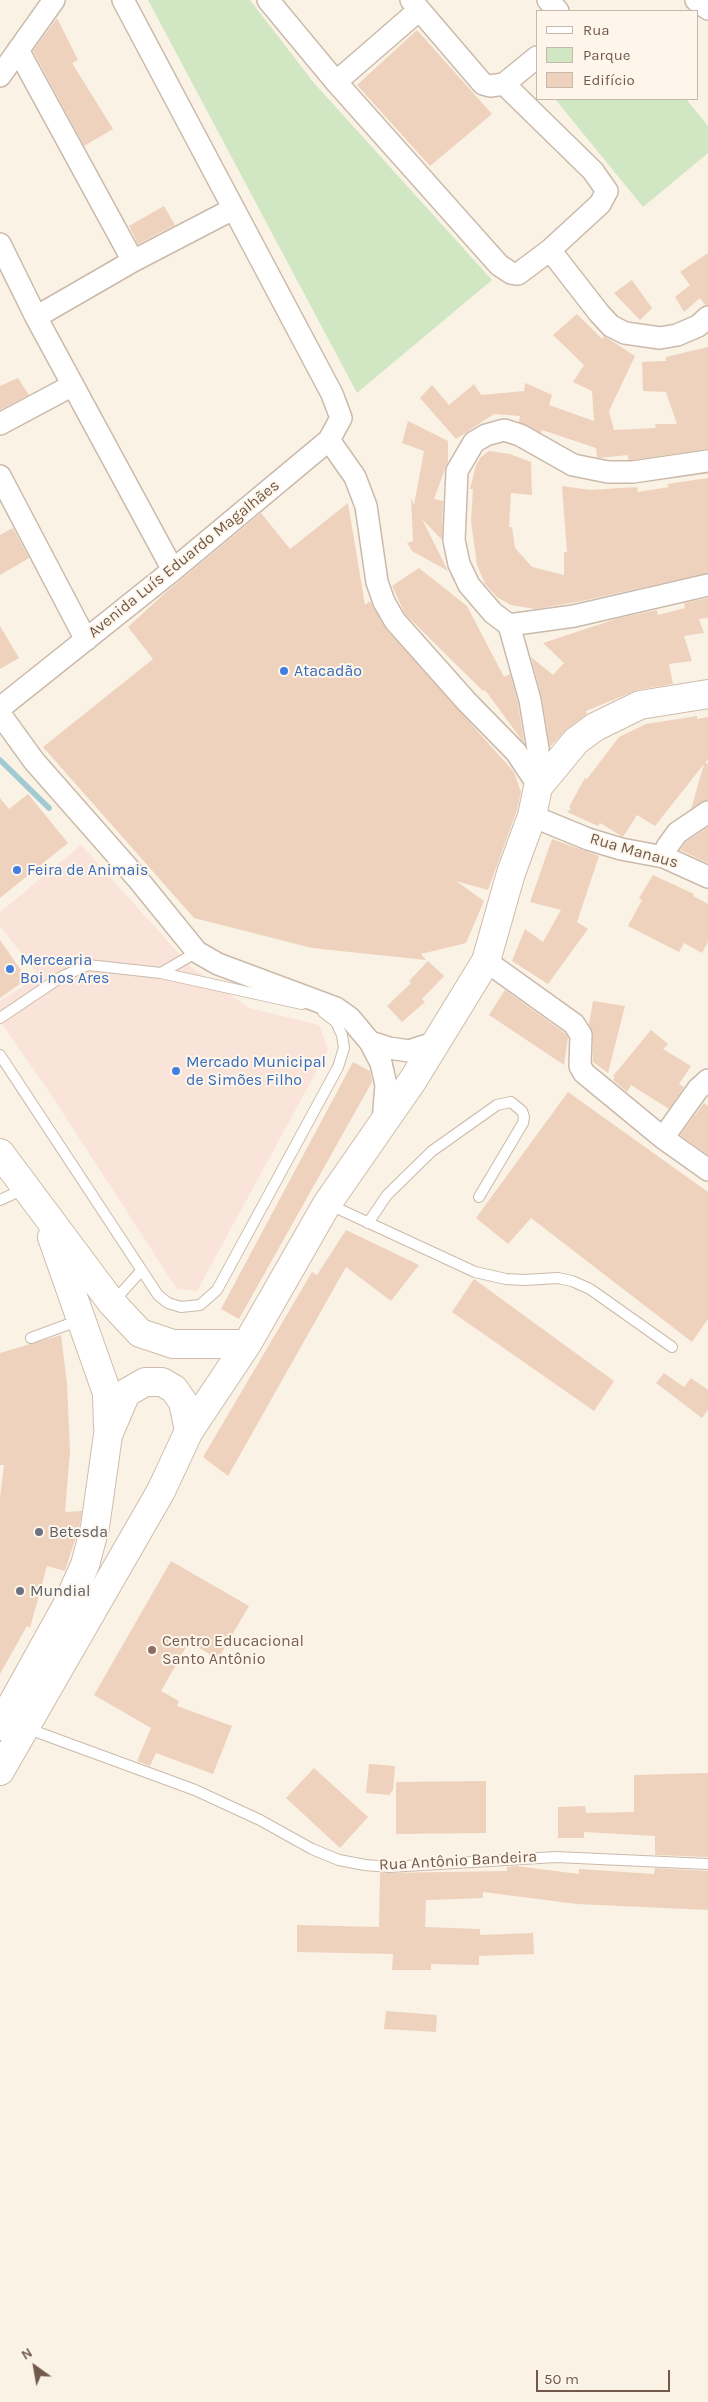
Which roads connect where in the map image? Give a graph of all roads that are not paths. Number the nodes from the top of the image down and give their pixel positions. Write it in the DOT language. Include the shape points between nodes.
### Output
graph roads {
  1 [pos="54,0"];
  2 [pos="123,0"];
  3 [pos="268,0"];
  4 [pos="548,0"];
  5 [pos="696,0"];
  6 [pos="415,5"];
  7 [pos="708,9"];
  8 [pos="557,10"];
  9 [pos="18,50"];
  10 [pos="536,58"];
  11 [pos="0,76"];
  12 [pos="336,82"];
  13 [pos="504,84"];
  14 [pos="234,209"];
  15 [pos="0,244"];
  16 [pos="550,250"];
  17 [pos="133,261"];
  18 [pos="36,317"];
  19 [pos="708,317"];
  20 [pos="73,385"];
  21 [pos="0,424"];
  22 [pos="329,440"];
  23 [pos="708,461"];
  24 [pos="1,481"];
  25 [pos="173,570"];
  26 [pos="708,585"];
  27 [pos="509,625"];
  28 [pos="86,640"];
  29 [pos="708,694"];
  30 [pos="0,708"];
  31 [pos="0,714"];
  32 [pos="537,784"];
  33 [pos="708,812"];
  34 [pos="532,816"];
  35 [pos="664,857"];
  36 [pos="708,877"];
  37 [pos="197,952"];
  38 [pos="486,961"];
  39 [pos="162,973"];
  40 [pos="0,1018"];
  41 [pos="370,1042"];
  42 [pos="437,1042"];
  43 [pos="0,1055"];
  44 [pos="708,1080"];
  45 [pos="383,1122"];
  46 [pos="663,1138"];
  47 [pos="0,1153"];
  48 [pos="708,1170"];
  49 [pos="26,1188"];
  50 [pos="479,1198"];
  51 [pos="0,1200"];
  52 [pos="327,1204"];
  53 [pos="43,1212"];
  54 [pos="368,1223"];
  55 [pos="141,1271"];
  56 [pos="105,1293"];
  57 [pos="82,1319"];
  58 [pos="31,1338"];
  59 [pos="247,1344"];
  60 [pos="672,1347"];
  61 [pos="189,1431"];
  62 [pos="108,1435"];
  63 [pos="13,1727"];
  64 [pos="0,1771"];
  65 [pos="708,1864"];
  1 -- 9 [label="street"];
  2 -- 14 [label="street, Avenida Luís Eduardo Magalhães"];
  3 -- 12 [label="street"];
  4 -- 8 [label="street"];
  5 -- 7 [label="street"];
  6 -- 12 [label="street"];
  6 -- 13 [label="street" via="476,79 490,86"];
  9 -- 11 [label="street"];
  9 -- 17 [label="street"];
  10 -- 13 [label="street"];
  12 -- 16 [label="street" via="504,270 518,274"];
  13 -- 16 [label="street" via="593,171 606,191 600,204"];
  14 -- 17 [label="street"];
  14 -- 22 [label="street, Avenida Luís Eduardo Magalhães" via="332,394 341,418"];
  15 -- 18 [label="street"];
  16 -- 19 [label="street" via="599,313 611,326 625,333 660,338 677,335 698,326"];
  17 -- 18 [label="street"];
  18 -- 20 [label="street"];
  20 -- 21 [label="street"];
  20 -- 25 [label="street"];
  22 -- 25 [label="street, Avenida Luís Eduardo Magalhães"];
  22 -- 32 [label="street" via="355,477 366,506 377,582 384,602 402,628 467,702 516,752"];
  23 -- 27 [label="street" via="633,472 608,472 573,465 520,434 504,430 474,442 457,471 454,540 459,564 469,585 493,613"];
  24 -- 28 [label="street"];
  25 -- 28 [label="street, Avenida Luís Eduardo Magalhães"];
  26 -- 27 [label="street" via="574,616"];
  27 -- 32 [label="street" via="530,700 538,749"];
  28 -- 30 [label="street, Avenida Luís Eduardo Magalhães"];
  29 -- 32 [label="main road" via="640,705 595,727 576,741"];
  31 -- 37 [label="street" via="34,761"];
  32 -- 34 [label="main road"];
  33 -- 35 [label="street" via="677,833"];
  34 -- 35 [label="street, Rua Manaus" via="588,839"];
  34 -- 38 [label="main road" via="511,873"];
  35 -- 36 [label="street, Rua Manaus"];
  37 -- 39 [label="lane"];
  37 -- 41 [label="street" via="218,964 336,1008 350,1018"];
  38 -- 42 [label="main road"];
  38 -- 46 [label="street" via="574,1024 581,1035 580,1066 584,1073"];
  39 -- 40 [label="lane" via="88,965 61,977"];
  39 -- 55 [label="lane" via="304,1005 328,1014 342,1035 344,1048 338,1067 217,1290 200,1305 181,1307 168,1303 158,1294"];
  41 -- 42 [label="street" via="409,1051"];
  41 -- 45 [label="street" via="381,1063 386,1085"];
  42 -- 45 [label="main road"];
  43 -- 55 [label="lane"];
  44 -- 46 [label="street"];
  45 -- 52 [label="main road"];
  46 -- 48 [label="street"];
  47 -- 49 [label="main road"];
  49 -- 51 [label="lane"];
  49 -- 53 [label="main road"];
  50 -- 54 [label="lane" via="523,1123 522,1111 511,1102 497,1105 432,1152 387,1195"];
  52 -- 54 [label="lane"];
  52 -- 59 [label="main road"];
  53 -- 56 [label="main road"];
  53 -- 57 [label="main road"];
  54 -- 60 [label="lane" via="475,1272 515,1280 558,1278 572,1281 590,1289"];
  55 -- 56 [label="lane"];
  56 -- 57 [label="main road"];
  56 -- 59 [label="main road" via="140,1333 173,1344"];
  57 -- 58 [label="lane"];
  57 -- 62 [label="main road" via="107,1393"];
  59 -- 61 [label="main road"];
  61 -- 62 [label="main road" via="183,1402 174,1389 162,1382 145,1382 126,1393"];
  61 -- 63 [label="main road" via="161,1491"];
  62 -- 63 [label="main road" via="95,1527 85,1565"];
  63 -- 64 [label="main road"];
  63 -- 65 [label="lane, Rua Antônio Bandeira" via="195,1790 312,1849 365,1865 556,1856"];
}
